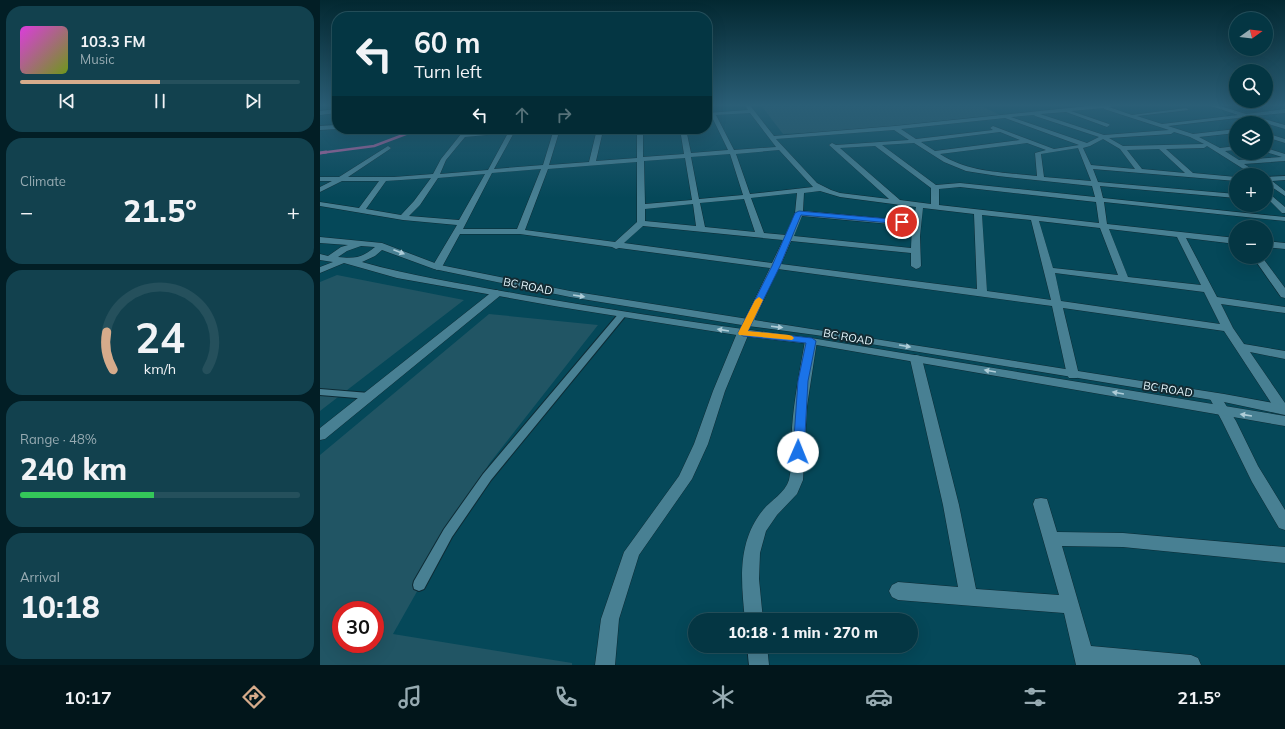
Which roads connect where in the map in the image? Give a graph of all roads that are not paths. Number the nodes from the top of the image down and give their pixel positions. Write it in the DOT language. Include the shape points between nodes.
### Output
graph roads {
  1 [pos="464,135"];
  2 [pos="509,135"];
  3 [pos="555,135"];
  4 [pos="598,135"];
  5 [pos="640,135"];
  6 [pos="684,135"];
  7 [pos="722,135"];
  8 [pos="770,135"];
  9 [pos="808,135"];
  10 [pos="821,135"];
  11 [pos="864,135"];
  12 [pos="906,135"];
  13 [pos="961,135"];
  14 [pos="1011,135"];
  15 [pos="1058,135"];
  16 [pos="1099,135"];
  17 [pos="1119,135"];
  18 [pos="1179,135"];
  19 [pos="1201,135"];
  20 [pos="1102,136"];
  21 [pos="1192,136"];
  22 [pos="772,138"];
  23 [pos="1273,138"];
  24 [pos="915,141"];
  25 [pos="1028,142"];
  26 [pos="1285,142"];
  27 [pos="876,144"];
  28 [pos="1273,144"];
  29 [pos="1088,145"];
  30 [pos="1204,146"];
  31 [pos="835,147"];
  32 [pos="1080,147"];
  33 [pos="1160,147"];
  34 [pos="388,148"];
  35 [pos="781,148"];
  36 [pos="1122,148"];
  37 [pos="1229,149"];
  38 [pos="1052,150"];
  39 [pos="1219,150"];
  40 [pos="732,152"];
  41 [pos="1273,153"];
  42 [pos="934,154"];
  43 [pos="688,156"];
  44 [pos="1285,158"];
  45 [pos="640,160"];
  46 [pos="1238,162"];
  47 [pos="592,164"];
  48 [pos="1089,167"];
  49 [pos="545,168"];
  50 [pos="1235,168"];
  51 [pos="1247,168"];
  52 [pos="1139,170"];
  53 [pos="490,172"];
  54 [pos="1191,175"];
  55 [pos="436,176"];
  56 [pos="1041,178"];
  57 [pos="1229,178"];
  58 [pos="1285,178"];
  59 [pos="320,179"];
  60 [pos="384,179"];
  61 [pos="1273,179"];
  62 [pos="339,180"];
  63 [pos="1095,183"];
  64 [pos="1273,185"];
  65 [pos="935,187"];
  66 [pos="820,189"];
  67 [pos="320,190"];
  68 [pos="801,191"];
  69 [pos="1285,194"];
  70 [pos="1229,195"];
  71 [pos="747,197"];
  72 [pos="1100,200"];
  73 [pos="696,201"];
  74 [pos="1273,202"];
  75 [pos="898,203"];
  76 [pos="320,204"];
  77 [pos="920,206"];
  78 [pos="641,207"];
  79 [pos="935,208"];
  80 [pos="361,211"];
  81 [pos="1285,211"];
  82 [pos="799,213"];
  83 [pos="978,213"];
  84 [pos="403,218"];
  85 [pos="1034,218"];
  86 [pos="1285,219"];
  87 [pos="462,222"];
  88 [pos="641,223"];
  89 [pos="916,224"];
  90 [pos="1103,225"];
  91 [pos="701,229"];
  92 [pos="458,231"];
  93 [pos="520,232"];
  94 [pos="760,234"];
  95 [pos="1180,234"];
  96 [pos="789,237"];
  97 [pos="320,240"];
  98 [pos="1229,240"];
  99 [pos="361,243"];
  100 [pos="1273,245"];
  101 [pos="382,246"];
  102 [pos="616,246"];
  103 [pos="1285,246"];
  104 [pos="914,251"];
  105 [pos="325,258"];
  106 [pos="347,262"];
  107 [pos="1262,264"];
  108 [pos="776,266"];
  109 [pos="916,266"];
  110 [pos="437,267"];
  111 [pos="320,270"];
  112 [pos="1049,270"];
  113 [pos="1124,279"];
  114 [pos="1208,289"];
  115 [pos="497,293"];
  116 [pos="982,293"];
  117 [pos="1285,295"];
  118 [pos="1214,300"];
  119 [pos="1055,304"];
  120 [pos="1285,310"];
  121 [pos="623,314"];
  122 [pos="745,328"];
  123 [pos="1228,328"];
  124 [pos="812,341"];
  125 [pos="1239,346"];
  126 [pos="1285,355"];
  127 [pos="916,359"];
  128 [pos="1073,375"];
  129 [pos="320,392"];
  130 [pos="369,396"];
  131 [pos="1215,396"];
  132 [pos="1284,409"];
  133 [pos="1225,411"];
  134 [pos="1285,421"];
  135 [pos="320,435"];
  136 [pos="1041,504"];
  137 [pos="1285,523"];
  138 [pos="1052,539"];
  139 [pos="1285,555"];
  140 [pos="419,585"];
  141 [pos="898,591"];
  142 [pos="969,596"];
  143 [pos="1070,605"];
  144 [pos="753,613"];
  145 [pos="758,653"];
  146 [pos="1085,660"];
  147 [pos="605,665"];
  148 [pos="759,665"];
  149 [pos="1191,665"];
  1 -- 55 [label="street" via="444,160"];
  2 -- 53 [label="street"];
  3 -- 49 [label="street"];
  4 -- 47 [label="street"];
  5 -- 45 [label="street"];
  6 -- 43 [label="street"];
  7 -- 40 [label="street"];
  8 -- 22 [label="street"];
  9 -- 22 [label="street"];
  10 -- 31 [label="street"];
  11 -- 27 [label="street"];
  12 -- 24 [label="street"];
  13 -- 24 [label="street"];
  14 -- 25 [label="street"];
  15 -- 29 [label="street"];
  16 -- 20 [label="street"];
  17 -- 20 [label="street"];
  18 -- 30 [label="street"];
  19 -- 21 [label="street"];
  20 -- 29 [label="street"];
  20 -- 36 [label="street"];
  21 -- 39 [label="street"];
  22 -- 35 [label="street"];
  23 -- 26 [label="street"];
  24 -- 27 [label="street"];
  24 -- 42 [label="street"];
  25 -- 38 [label="street"];
  25 -- 42 [label="street"];
  26 -- 28 [label="street"];
  27 -- 31 [label="street"];
  27 -- 65 [label="street"];
  29 -- 32 [label="street"];
  30 -- 33 [label="street"];
  30 -- 50 [label="street"];
  31 -- 75 [label="street"];
  32 -- 38 [label="street"];
  32 -- 48 [label="street"];
  33 -- 36 [label="street"];
  33 -- 54 [label="street"];
  34 -- 62 [label="street"];
  35 -- 40 [label="street"];
  35 -- 66 [label="street"];
  36 -- 52 [label="street"];
  37 -- 39 [label="street"];
  38 -- 56 [label="street" via="1038,153"];
  39 -- 46 [label="street"];
  40 -- 43 [label="street"];
  40 -- 71 [label="street"];
  41 -- 44 [label="street"];
  42 -- 56 [label="street" via="954,165 966,168"];
  43 -- 45 [label="street"];
  43 -- 73 [label="street"];
  44 -- 46 [label="street"];
  45 -- 47 [label="street"];
  45 -- 78 [label="street"];
  46 -- 51 [label="street"];
  47 -- 49 [label="street"];
  48 -- 52 [label="street"];
  48 -- 63 [label="street"];
  49 -- 53 [label="street"];
  49 -- 93 [label="street"];
  52 -- 54 [label="street"];
  53 -- 55 [label="street"];
  53 -- 87 [label="street"];
  54 -- 57 [label="street"];
  55 -- 60 [label="street"];
  55 -- 84 [label="street"];
  56 -- 63 [label="street"];
  58 -- 61 [label="street"];
  59 -- 62 [label="street"];
  60 -- 62 [label="street"];
  60 -- 80 [label="street"];
  62 -- 67 [label="street"];
  63 -- 70 [label="street"];
  63 -- 72 [label="street"];
  64 -- 69 [label="street"];
  65 -- 72 [label="street" via="960,185"];
  65 -- 79 [label="street"];
  66 -- 68 [label="street"];
  66 -- 75 [label="street" via="840,195"];
  68 -- 71 [label="street"];
  68 -- 82 [label="street"];
  71 -- 73 [label="street"];
  71 -- 94 [label="street"];
  72 -- 86 [label="street"];
  72 -- 90 [label="street"];
  73 -- 78 [label="street"];
  73 -- 91 [label="street"];
  74 -- 81 [label="street"];
  75 -- 77 [label="street"];
  76 -- 80 [label="street"];
  77 -- 79 [label="street"];
  77 -- 89 [label="street"];
  78 -- 88 [label="street"];
  79 -- 83 [label="street"];
  80 -- 84 [label="street"];
  82 -- 89 [label="street"];
  82 -- 96 [label="street"];
  83 -- 85 [label="street"];
  83 -- 116 [label="street"];
  84 -- 87 [label="street"];
  85 -- 90 [label="street"];
  85 -- 112 [label="street"];
  87 -- 92 [label="street"];
  88 -- 91 [label="street"];
  88 -- 102 [label="street"];
  89 -- 104 [label="street"];
  90 -- 95 [label="street"];
  90 -- 113 [label="street"];
  91 -- 94 [label="street"];
  92 -- 93 [label="street"];
  92 -- 110 [label="street"];
  93 -- 102 [label="street"];
  94 -- 96 [label="street"];
  95 -- 98 [label="street"];
  95 -- 114 [label="street"];
  96 -- 104 [label="street"];
  96 -- 108 [label="street"];
  97 -- 99 [label="street, BC ROAD"];
  99 -- 101 [label="street, BC ROAD"];
  99 -- 105 [label="street"];
  100 -- 103 [label="street"];
  101 -- 106 [label="street" via="372,254"];
  101 -- 110 [label="street, BC ROAD, one-way"];
  102 -- 108 [label="street"];
  104 -- 109 [label="street"];
  105 -- 106 [label="street"];
  106 -- 111 [label="street"];
  106 -- 115 [label="street" via="397,275"];
  107 -- 117 [label="street"];
  108 -- 116 [label="street"];
  108 -- 122 [label="street"];
  110 -- 122 [label="street, BC ROAD, one-way"];
  112 -- 113 [label="street"];
  112 -- 119 [label="street"];
  113 -- 114 [label="street"];
  114 -- 118 [label="street"];
  115 -- 121 [label="street"];
  115 -- 130 [label="street"];
  116 -- 119 [label="street"];
  118 -- 120 [label="street"];
  118 -- 123 [label="street"];
  119 -- 123 [label="street"];
  119 -- 128 [label="street"];
  122 -- 121 [label="street, one-way"];
  121 -- 140 [label="lane" via="487,477 448,533"];
  122 -- 124 [label="street"];
  122 -- 128 [label="street, BC ROAD, one-way" via="816,332"];
  122 -- 147 [label="street" via="685,479 632,552 610,619"];
  123 -- 125 [label="street"];
  124 -- 127 [label="street"];
  124 -- 144 [label="street" via="803,381 796,482 786,498 768,514 757,531 750,551"];
  125 -- 126 [label="street"];
  125 -- 132 [label="street"];
  133 -- 127 [label="street, one-way"];
  127 -- 142 [label="street" via="951,505"];
  128 -- 131 [label="street, BC ROAD"];
  129 -- 130 [label="lane"];
  130 -- 135 [label="street"];
  131 -- 132 [label="street, BC ROAD"];
  131 -- 133 [label="street"];
  134 -- 133 [label="street, one-way"];
  133 -- 137 [label="street" via="1250,463"];
  136 -- 138 [label="street"];
  138 -- 139 [label="street" via="1123,540"];
  138 -- 143 [label="street"];
  141 -- 142 [label="street"];
  142 -- 143 [label="street"];
  143 -- 146 [label="street"];
  145 -- 148 [label="street"];
  146 -- 149 [label="street"];
}
